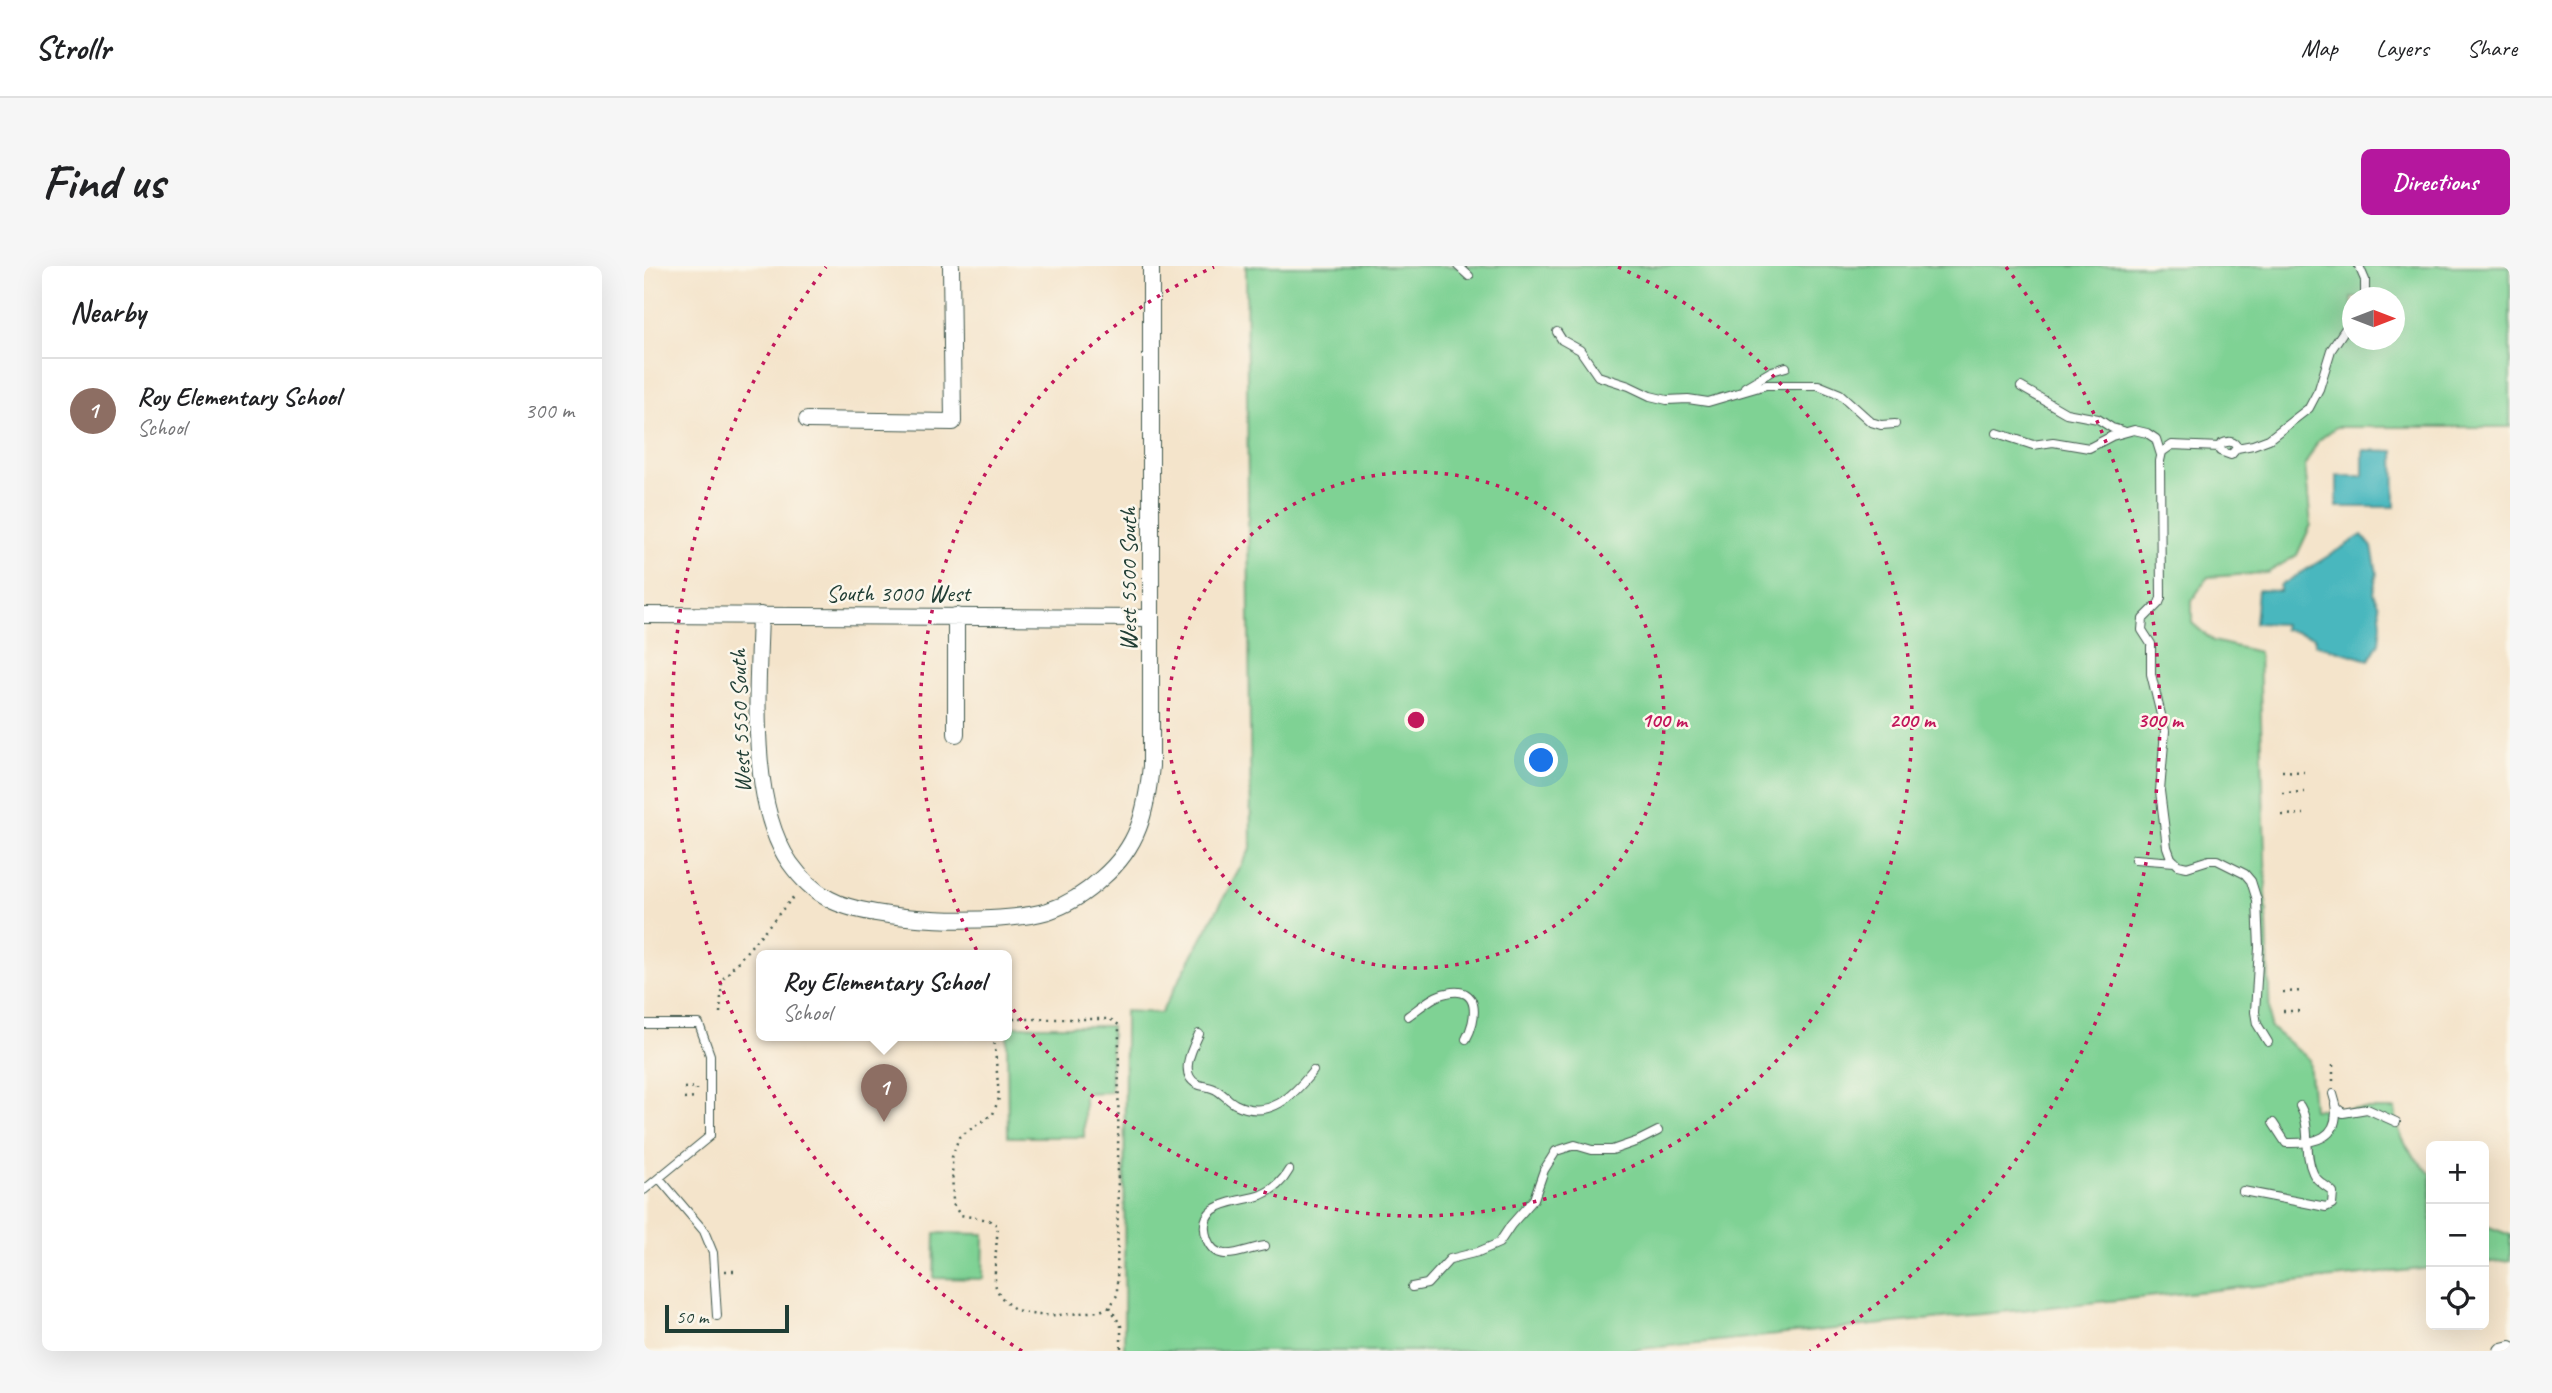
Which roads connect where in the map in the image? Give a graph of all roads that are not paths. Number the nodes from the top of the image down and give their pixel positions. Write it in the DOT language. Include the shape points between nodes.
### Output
graph roads {
  1 [pos="951,266"];
  2 [pos="1151,266"];
  3 [pos="1458,266"];
  4 [pos="2359,266"];
  5 [pos="1469,276"];
  6 [pos="2365,287"];
  7 [pos="1557,332"];
  8 [pos="2342,334"];
  9 [pos="1786,367"];
  10 [pos="1770,372"];
  11 [pos="1774,384"];
  12 [pos="2021,387"];
  13 [pos="1737,392"];
  14 [pos="807,420"];
  15 [pos="1895,424"];
  16 [pos="2112,432"];
  17 [pos="1997,433"];
  18 [pos="2156,439"];
  19 [pos="2172,445"];
  20 [pos="2161,456"];
  21 [pos="644,615"];
  22 [pos="760,615"];
  23 [pos="956,616"];
  24 [pos="1151,618"];
  25 [pos="956,734"];
  26 [pos="2161,809"];
  27 [pos="2151,810"];
  28 [pos="2135,859"];
  29 [pos="2175,862"];
  30 [pos="1102,878"];
  31 [pos="1408,1016"];
  32 [pos="644,1024"];
  33 [pos="1199,1034"];
  34 [pos="1466,1039"];
  35 [pos="2268,1042"];
  36 [pos="1313,1071"];
  37 [pos="2333,1094"];
  38 [pos="2335,1104"];
  39 [pos="2301,1106"];
  40 [pos="2396,1122"];
  41 [pos="2273,1124"];
  42 [pos="1657,1131"];
  43 [pos="2308,1143"];
  44 [pos="1289,1170"];
  45 [pos="659,1178"];
  46 [pos="644,1190"];
  47 [pos="2243,1191"];
  48 [pos="1265,1246"];
  49 [pos="1412,1287"];
  50 [pos="717,1316"];
  51 [pos="2510,1349"];
  52 [pos="2502,1351"];
  1 -- 14 [label="street" via="953,422"];
  2 -- 24 [label="street, West 5500 South"];
  3 -- 5 [label="lane"];
  4 -- 6 [label="lane"];
  7 -- 13 [label="lane" via="1580,350 1598,376 1662,400 1708,402"];
  8 -- 19 [label="lane" via="2331,350 2309,408 2261,443 2237,447 2234,454 2226,455 2220,447"];
  9 -- 10 [label="lane"];
  10 -- 11 [label="lane" via="1767,380"];
  10 -- 13 [label="lane"];
  11 -- 13 [label="lane"];
  11 -- 15 [label="lane" via="1825,387 1847,399 1871,422"];
  12 -- 16 [label="lane" via="2066,413 2098,419"];
  16 -- 17 [label="lane" via="2089,447 2060,442 2033,445"];
  16 -- 18 [label="lane" via="2140,430"];
  18 -- 19 [label="lane"];
  18 -- 20 [label="lane"];
  19 -- 20 [label="lane"];
  20 -- 26 [label="lane" via="2161,598 2143,619 2142,630 2151,644 2151,674 2165,731"];
  21 -- 22 [label="street, South 3000 West"];
  22 -- 23 [label="street, South 3000 West"];
  22 -- 30 [label="street, West 5550 South" via="762,790 772,827 789,862 806,882 830,900 903,918 1013,918 1049,910"];
  23 -- 24 [label="street, South 3000 West"];
  23 -- 25 [label="street"];
  24 -- 30 [label="street, West 5500 South" via="1151,766 1146,807 1132,844"];
  26 -- 27 [label="lane"];
  26 -- 29 [label="lane" via="2167,847"];
  28 -- 29 [label="lane"];
  29 -- 35 [label="lane" via="2187,867 2217,860 2251,881 2257,900 2259,948 2255,1012"];
  31 -- 34 [label="lane" via="1438,996 1463,993 1475,1011"];
  32 -- 45 [label="lane" via="699,1024 710,1055 710,1136"];
  33 -- 36 [label="lane" via="1190,1056 1189,1075 1237,1105 1258,1110 1274,1107 1290,1098"];
  37 -- 38 [label="lane"];
  38 -- 40 [label="lane" via="2343,1113 2367,1110"];
  38 -- 43 [label="lane" via="2332,1129"];
  39 -- 43 [label="lane"];
  41 -- 43 [label="lane" via="2286,1143"];
  42 -- 49 [label="lane" via="1612,1150 1575,1145 1556,1151 1534,1199 1499,1243 1450,1259 1427,1284"];
  43 -- 47 [label="lane" via="2313,1174 2333,1192 2332,1204 2321,1206"];
  44 -- 48 [label="lane" via="1272,1189 1227,1202 1208,1218 1206,1236 1220,1254"];
  45 -- 46 [label="lane"];
  45 -- 50 [label="lane" via="704,1231 713,1254"];
  51 -- 52 [label="street"];
}
